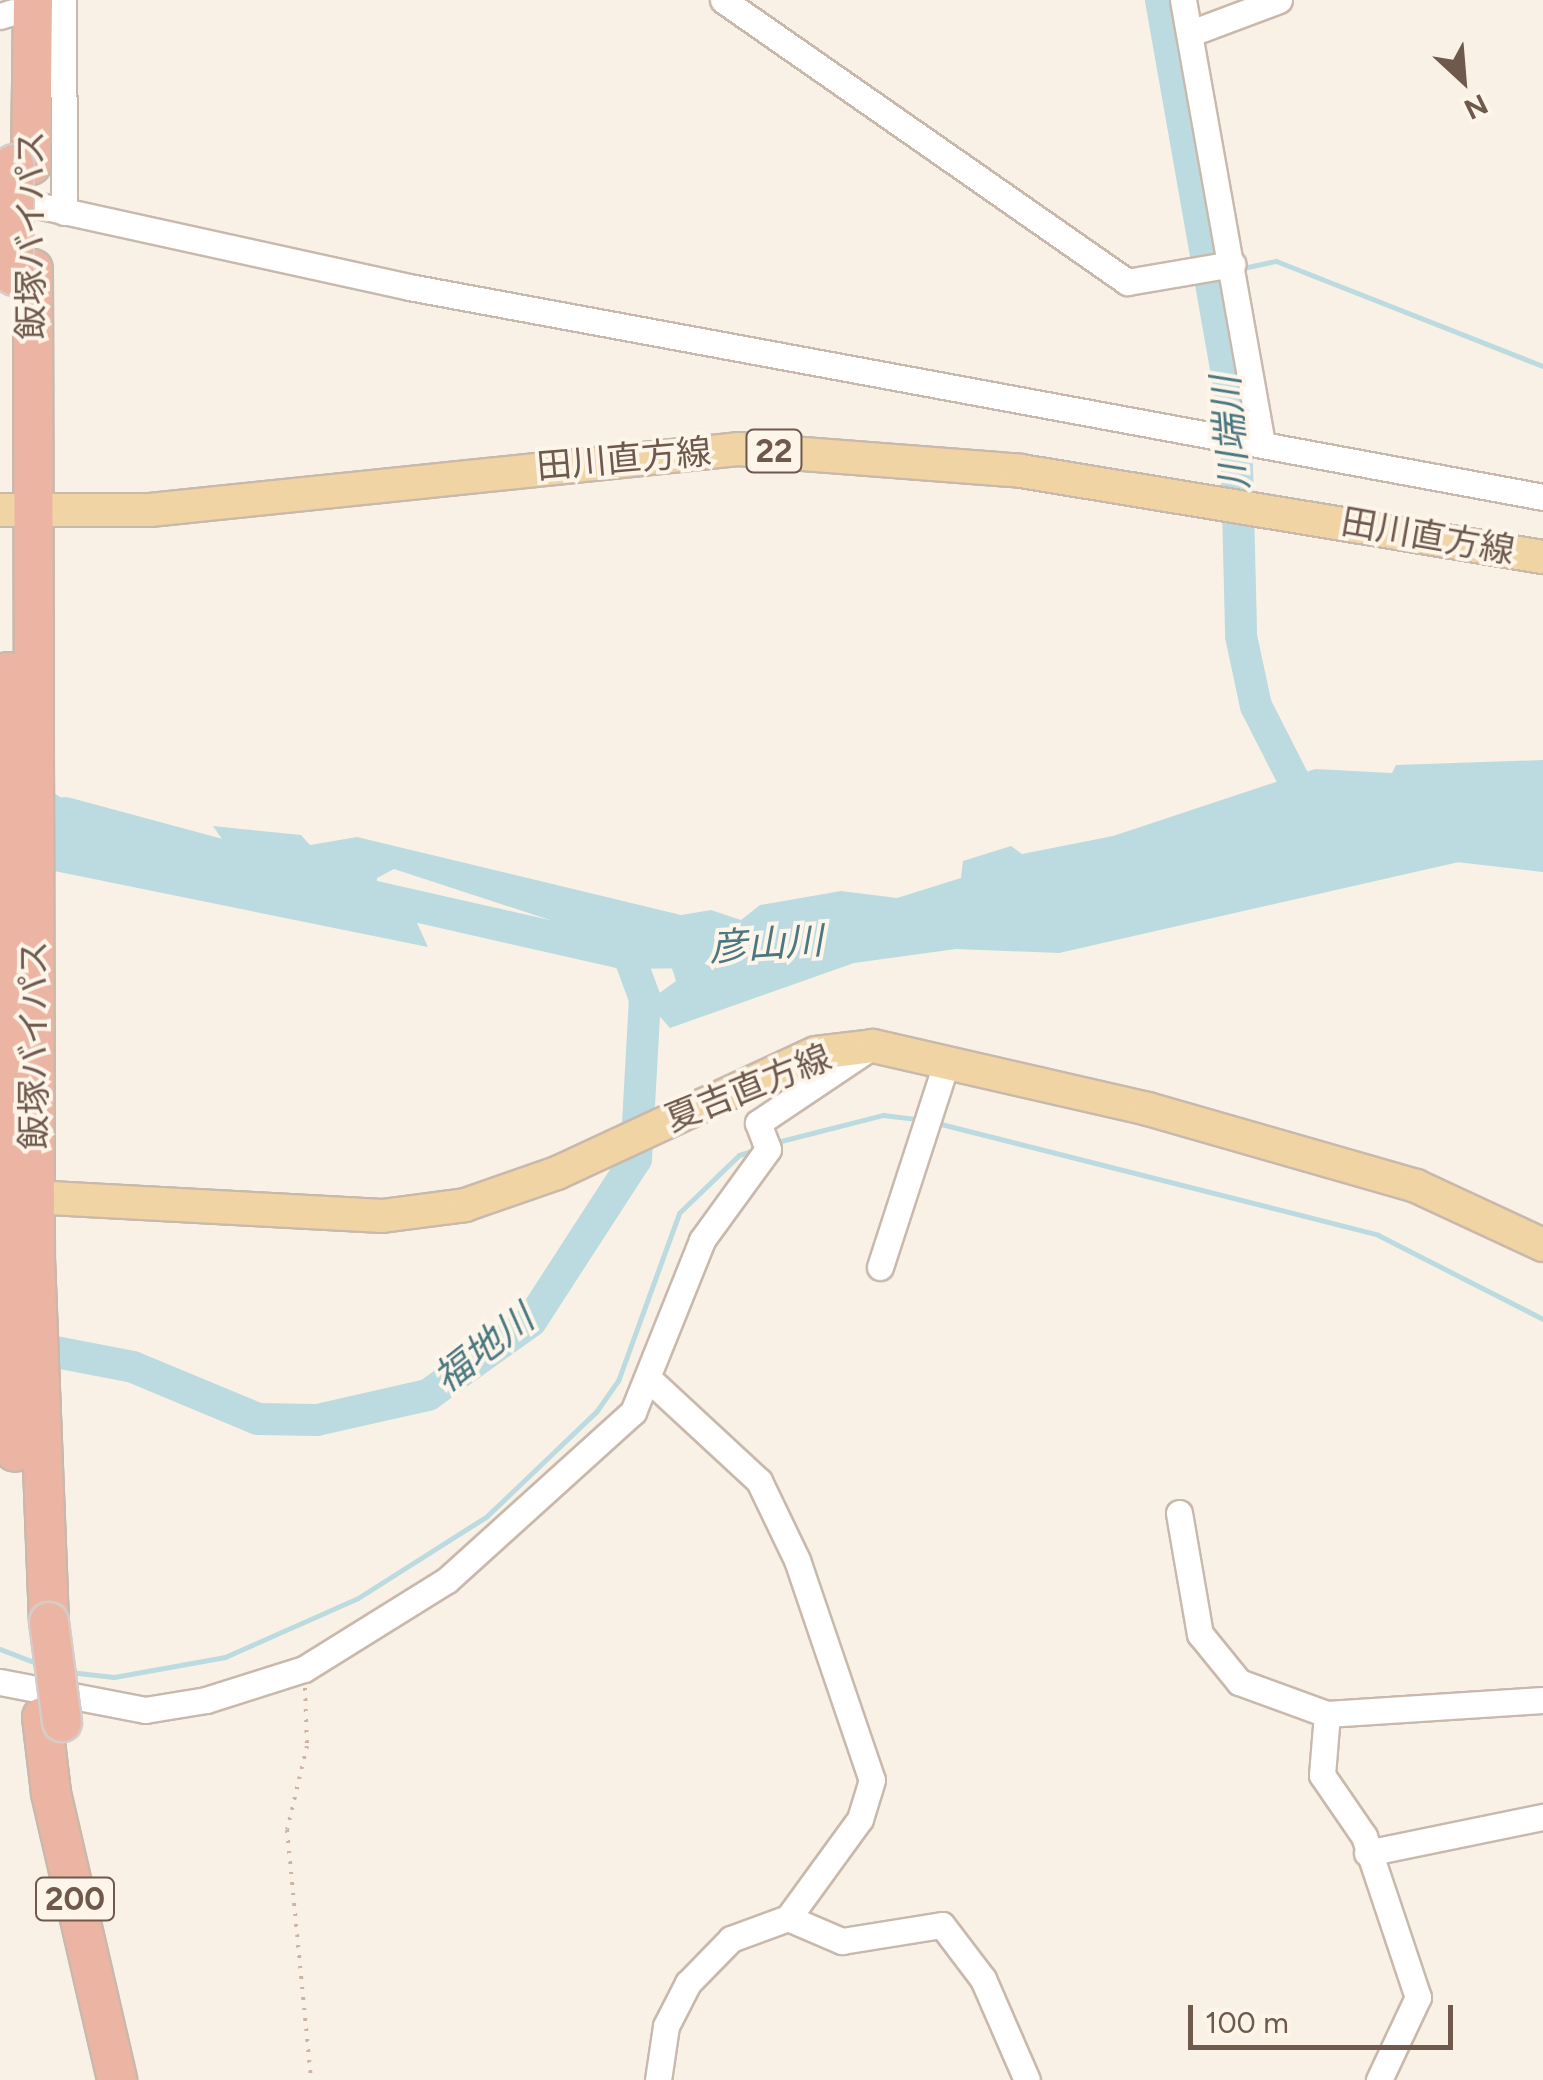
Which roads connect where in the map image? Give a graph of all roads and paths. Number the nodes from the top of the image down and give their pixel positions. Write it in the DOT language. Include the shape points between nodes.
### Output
graph roads {
  1 [pos="63,0"];
  2 [pos="724,0"];
  3 [pos="1183,0"];
  4 [pos="1279,0"];
  5 [pos="15,7"];
  6 [pos="1191,34"];
  7 [pos="15,176"];
  8 [pos="64,212"];
  9 [pos="1232,264"];
  10 [pos="1260,438"];
  11 [pos="1543,497"];
  12 [pos="16,523"];
  13 [pos="1543,557"];
  14 [pos="874,1046"];
  15 [pos="947,1061"];
  16 [pos="18,1143"];
  17 [pos="13,1196"];
  18 [pos="1543,1245"];
  19 [pos="880,1267"];
  20 [pos="651,1382"];
  21 [pos="1179,1512"];
  22 [pos="304,1668"];
  23 [pos="0,1682"];
  24 [pos="1543,1700"];
  25 [pos="1327,1714"];
  26 [pos="52,1720"];
  27 [pos="1543,1817"];
  28 [pos="1367,1853"];
  29 [pos="788,1918"];
  30 [pos="118,2080"];
  31 [pos="140,2080"];
  32 [pos="311,2080"];
  33 [pos="658,2080"];
  34 [pos="1027,2080"];
  35 [pos="1380,2080"];
  1 -- 8 [label="street"];
  2 -- 9 [label="street" via="1128,282"];
  3 -- 6 [label="street"];
  4 -- 6 [label="street"];
  5 -- 7 [label="highway, 200"];
  6 -- 9 [label="street"];
  7 -- 8 [label="street"];
  7 -- 12 [label="highway, 200, bridge" via="24,272"];
  8 -- 10 [label="street" via="410,287"];
  9 -- 10 [label="street"];
  10 -- 11 [label="street"];
  12 -- 13 [label="main road, 田川直方線 / 22" via="738,449 1020,472"];
  12 -- 16 [label="highway, 200"];
  14 -- 15 [label="main road, 夏吉直方線"];
  14 -- 17 [label="main road, 夏吉直方線" via="816,1052 557,1173 465,1206 382,1216"];
  14 -- 20 [label="street" via="758,1123 768,1149 702,1240"];
  15 -- 18 [label="main road, 夏吉直方線" via="1416,1186"];
  15 -- 19 [label="street"];
  16 -- 17 [label="highway, 200"];
  17 -- 26 [label="highway, 200" via="21,1255 23,1401"];
  20 -- 22 [label="street" via="607,1445 511,1530"];
  20 -- 29 [label="street" via="759,1481 796,1560 872,1780 860,1819"];
  21 -- 25 [label="street" via="1200,1634 1220,1669"];
  22 -- 23 [label="street" via="145,1710"];
  22 -- 32 [label="path" via="308,1746 288,1848"];
  24 -- 25 [label="street"];
  25 -- 28 [label="street" via="1322,1775 1348,1801"];
  26 -- 30 [label="highway, 200" via="50,1793"];
  26 -- 31 [label="highway, 200"];
  27 -- 28 [label="street"];
  28 -- 35 [label="street" via="1418,1996"];
  29 -- 33 [label="street" via="731,1939 698,1970 666,2026"];
  29 -- 34 [label="street" via="842,1941 942,1926 983,1979"];
}
